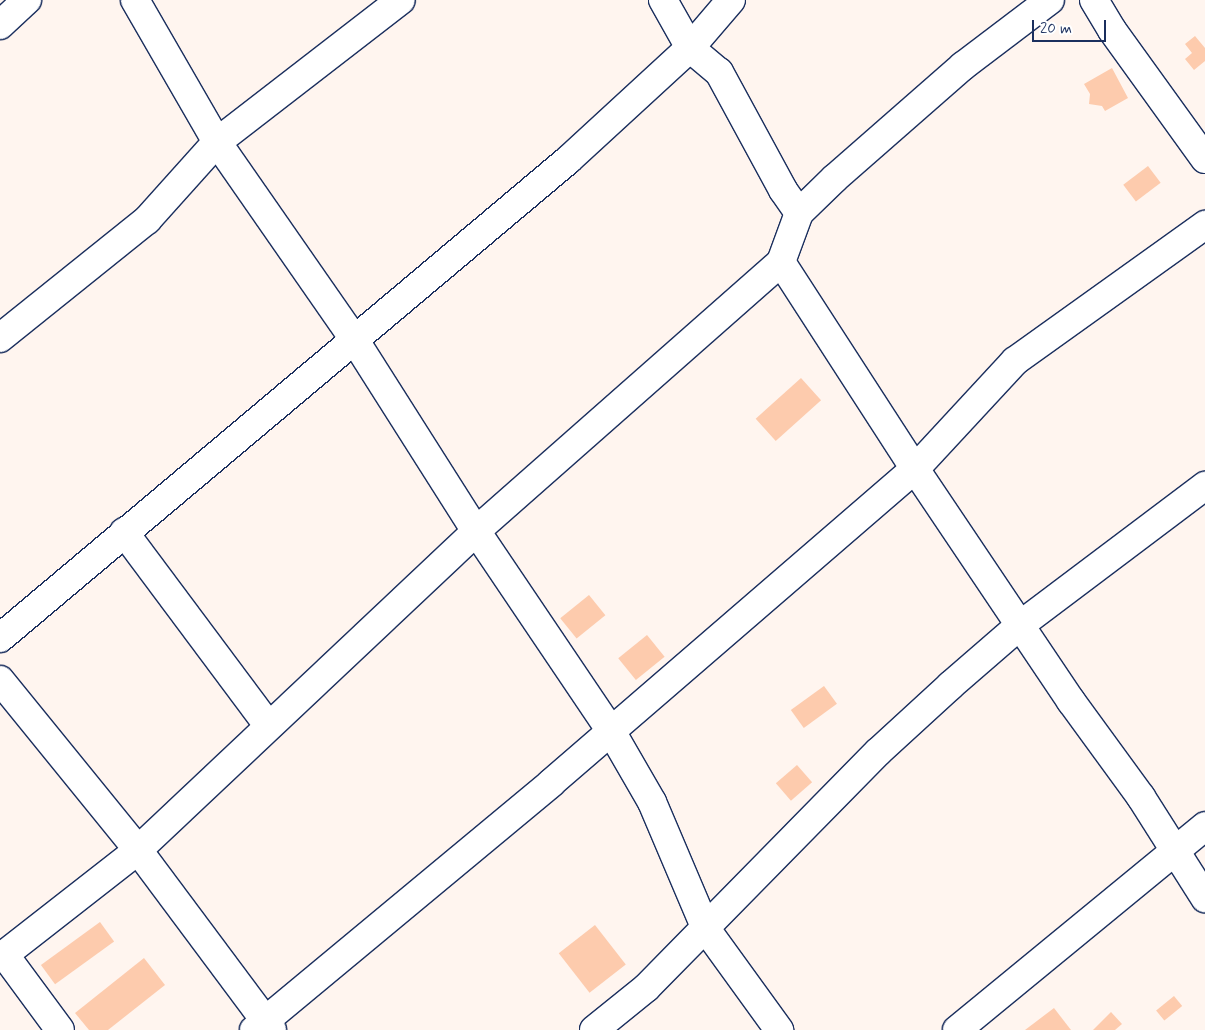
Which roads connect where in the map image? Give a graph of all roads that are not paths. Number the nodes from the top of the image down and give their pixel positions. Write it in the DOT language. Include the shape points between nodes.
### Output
graph roads {
  1 [pos="27,0"];
  2 [pos="135,0"];
  3 [pos="401,0"];
  4 [pos="663,0"];
  5 [pos="731,0"];
  6 [pos="1050,0"];
  7 [pos="1094,0"];
  8 [pos="0,25"];
  9 [pos="690,48"];
  10 [pos="217,142"];
  11 [pos="1205,159"];
  12 [pos="799,213"];
  13 [pos="1205,225"];
  14 [pos="781,262"];
  15 [pos="0,338"];
  16 [pos="354,339"];
  17 [pos="915,469"];
  18 [pos="1205,486"];
  19 [pos="476,531"];
  20 [pos="124,532"];
  21 [pos="1020,626"];
  22 [pos="0,638"];
  23 [pos="0,680"];
  24 [pos="268,725"];
  25 [pos="611,732"];
  26 [pos="1205,826"];
  27 [pos="138,850"];
  28 [pos="1176,850"];
  29 [pos="1205,898"];
  30 [pos="706,929"];
  31 [pos="2,956"];
  32 [pos="264,1027"];
  33 [pos="60,1030"];
  34 [pos="594,1030"];
  35 [pos="779,1030"];
  36 [pos="956,1030"];
  1 -- 8 [label="street"];
  2 -- 10 [label="street"];
  3 -- 10 [label="street"];
  4 -- 9 [label="street"];
  5 -- 9 [label="street"];
  6 -- 12 [label="street" via="964,66"];
  7 -- 11 [label="street"];
  9 -- 12 [label="street" via="719,72 783,190"];
  9 -- 16 [label="street" via="568,160"];
  10 -- 15 [label="street" via="147,220"];
  10 -- 16 [label="street"];
  12 -- 14 [label="street"];
  13 -- 17 [label="street" via="1015,361"];
  14 -- 17 [label="street"];
  14 -- 19 [label="street"];
  16 -- 19 [label="street"];
  16 -- 20 [label="street"];
  17 -- 21 [label="street"];
  17 -- 25 [label="street" via="756,602"];
  18 -- 21 [label="street"];
  19 -- 24 [label="street"];
  19 -- 25 [label="street"];
  20 -- 22 [label="street"];
  20 -- 24 [label="street"];
  21 -- 28 [label="street"];
  21 -- 30 [label="street" via="878,752"];
  23 -- 27 [label="street"];
  24 -- 27 [label="street"];
  25 -- 30 [label="street" via="652,802"];
  25 -- 32 [label="street"];
  26 -- 28 [label="street"];
  27 -- 31 [label="street"];
  27 -- 32 [label="street"];
  28 -- 29 [label="street"];
  28 -- 36 [label="street"];
  30 -- 34 [label="street" via="646,988"];
  30 -- 35 [label="street"];
  31 -- 33 [label="street"];
}
